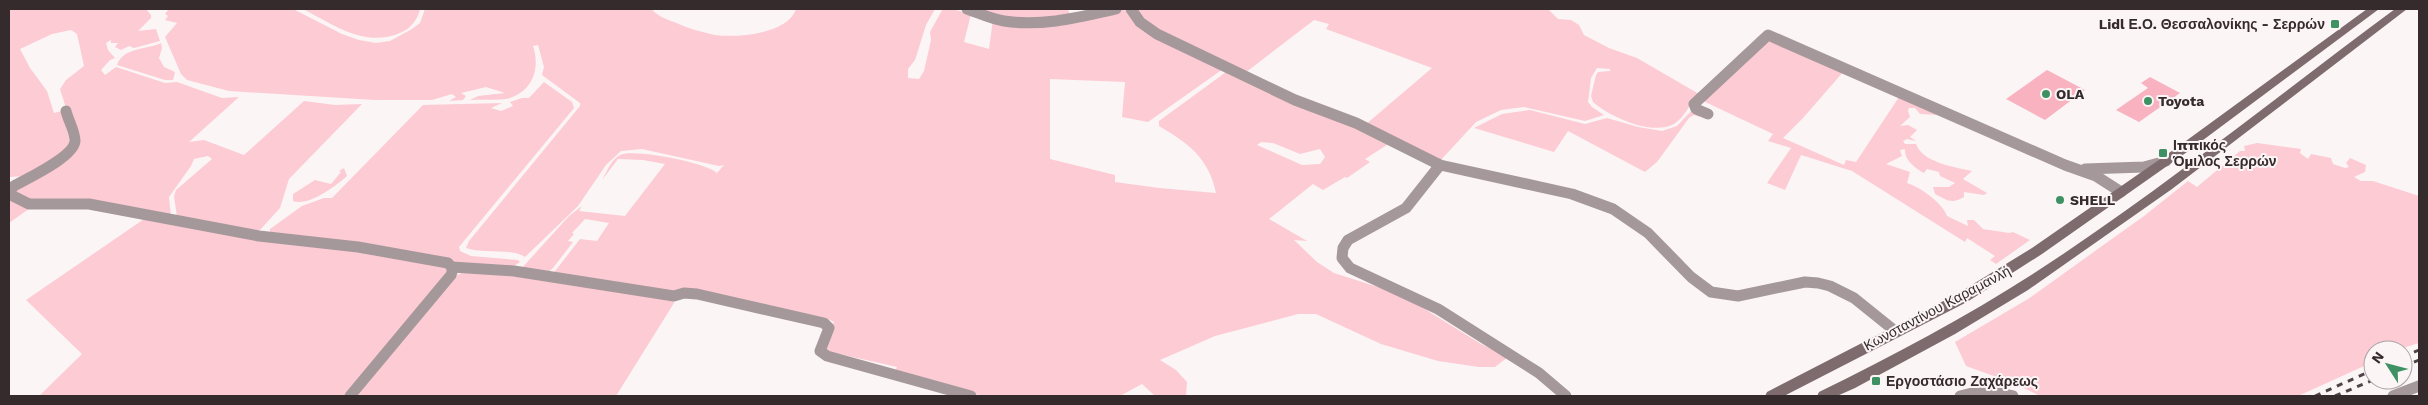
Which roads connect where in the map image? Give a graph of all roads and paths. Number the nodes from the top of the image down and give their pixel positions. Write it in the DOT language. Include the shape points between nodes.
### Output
graph roads {
  1 [pos="967,9"];
  2 [pos="1116,9"];
  3 [pos="1131,9"];
  4 [pos="2374,9"];
  5 [pos="2402,9"];
  6 [pos="66,111"];
  7 [pos="1708,114"];
  8 [pos="2168,160"];
  9 [pos="1440,165"];
  10 [pos="2071,168"];
  11 [pos="2121,192"];
  12 [pos="9,193"];
  13 [pos="452,267"];
  14 [pos="1895,331"];
  15 [pos="2419,386"];
  16 [pos="350,396"];
  17 [pos="971,396"];
  18 [pos="1566,396"];
  19 [pos="1773,396"];
  20 [pos="1824,396"];
  21 [pos="1960,396"];
  22 [pos="2013,396"];
  23 [pos="2393,396"];
  1 -- 2 [label="street" via="998,20 1015,22 1066,19"];
  3 -- 9 [label="street" via="1140,22 1157,34 1291,98 1356,123"];
  4 -- 8 [label="main road, Κωνσταντίνου Καραμανλή"];
  5 -- 20 [label="main road, Κωνσταντίνου Καραμανλή" via="2061,261 1976,315"];
  6 -- 12 [label="street" via="75,142 72,148 14,186"];
  7 -- 10 [label="street" via="1696,109 1694,104 1768,35"];
  8 -- 10 [label="street" via="2136,167"];
  8 -- 11 [label="main road, Κωνσταντίνου Καραμανλή"];
  9 -- 14 [label="street" via="1572,194 1613,209 1648,233 1691,277 1711,292 1738,296 1817,282 1849,296"];
  9 -- 18 [label="street" via="1406,208 1348,240 1342,258 1350,268 1444,313 1544,377"];
  10 -- 11 [label="street" via="2096,176"];
  11 -- 14 [label="main road, Κωνσταντίνου Καραμανλή" via="1962,298"];
  12 -- 13 [label="street" via="29,204 89,204 259,236 412,256"];
  13 -- 16 [label="street" via="451,275"];
  13 -- 17 [label="street" via="514,271 674,296 697,294 824,323 829,328 820,350 827,356"];
  14 -- 19 [label="main road, Κωνσταντίνου Καραμανλή"];
  15 -- 23 [label="street"];
  21 -- 22 [label="street" via="1984,390"];
}
